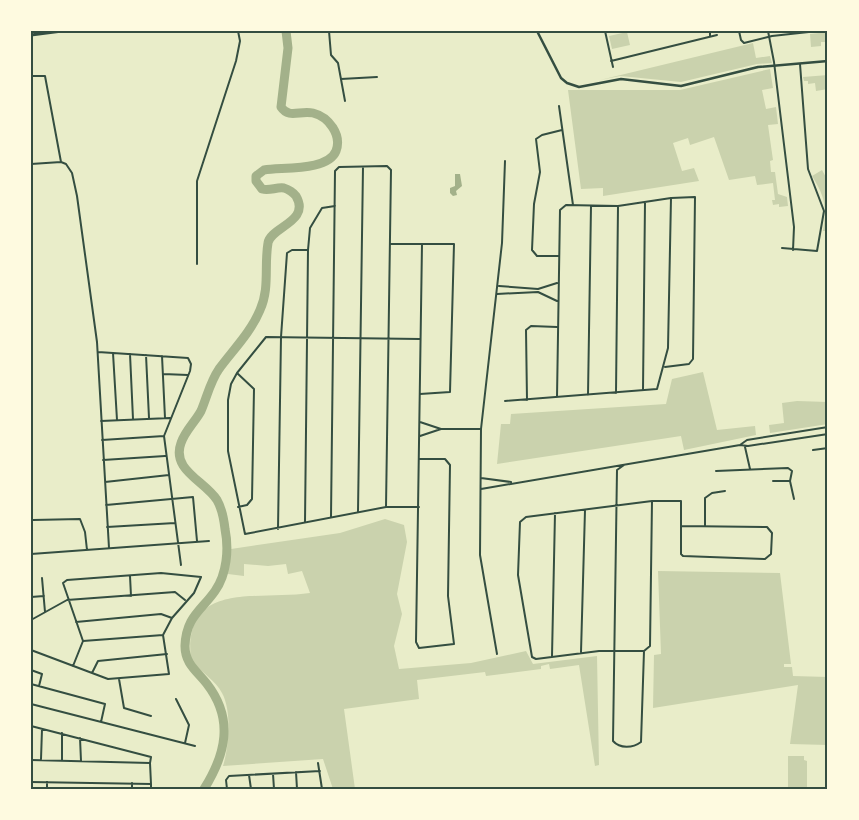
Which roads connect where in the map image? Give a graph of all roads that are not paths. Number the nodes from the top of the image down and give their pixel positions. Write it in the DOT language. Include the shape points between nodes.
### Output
graph roads {
  1 [pos="62,31"];
  2 [pos="238,31"];
  3 [pos="329,31"];
  4 [pos="537,31"];
  5 [pos="606,31"];
  6 [pos="710,31"];
  7 [pos="739,31"];
  8 [pos="768,31"];
  9 [pos="818,31"];
  10 [pos="54,32"];
  11 [pos="31,35"];
  12 [pos="717,35"];
  13 [pos="710,36"];
  14 [pos="769,36"];
  15 [pos="612,61"];
  16 [pos="828,61"];
  17 [pos="800,64"];
  18 [pos="774,66"];
  19 [pos="613,67"];
  20 [pos="31,76"];
  21 [pos="377,77"];
  22 [pos="341,79"];
  23 [pos="346,101"];
  24 [pos="559,106"];
  25 [pos="562,130"];
  26 [pos="31,157"];
  27 [pos="504,161"];
  28 [pos="61,162"];
  29 [pos="32,164"];
  30 [pos="363,167"];
  31 [pos="671,198"];
  32 [pos="645,202"];
  33 [pos="573,205"];
  34 [pos="335,206"];
  35 [pos="591,206"];
  36 [pos="618,206"];
  37 [pos="390,244"];
  38 [pos="422,244"];
  39 [pos="782,248"];
  40 [pos="308,250"];
  41 [pos="793,250"];
  42 [pos="558,256"];
  43 [pos="198,264"];
  44 [pos="557,283"];
  45 [pos="498,286"];
  46 [pos="529,291"];
  47 [pos="497,294"];
  48 [pos="557,301"];
  49 [pos="558,327"];
  50 [pos="281,337"];
  51 [pos="307,337"];
  52 [pos="332,338"];
  53 [pos="360,338"];
  54 [pos="388,339"];
  55 [pos="421,339"];
  56 [pos="98,352"];
  57 [pos="113,353"];
  58 [pos="130,354"];
  59 [pos="146,355"];
  60 [pos="162,356"];
  61 [pos="664,367"];
  62 [pos="237,373"];
  63 [pos="163,374"];
  64 [pos="189,375"];
  65 [pos="643,391"];
  66 [pos="616,393"];
  67 [pos="420,394"];
  68 [pos="588,396"];
  69 [pos="557,397"];
  70 [pos="527,400"];
  71 [pos="505,401"];
  72 [pos="165,418"];
  73 [pos="170,418"];
  74 [pos="150,419"];
  75 [pos="116,420"];
  76 [pos="133,420"];
  77 [pos="101,421"];
  78 [pos="420,422"];
  79 [pos="828,428"];
  80 [pos="441,429"];
  81 [pos="481,429"];
  82 [pos="783,434"];
  83 [pos="828,434"];
  84 [pos="164,436"];
  85 [pos="420,436"];
  86 [pos="102,440"];
  87 [pos="784,441"];
  88 [pos="740,445"];
  89 [pos="745,446"];
  90 [pos="828,448"];
  91 [pos="813,450"];
  92 [pos="165,456"];
  93 [pos="420,459"];
  94 [pos="103,460"];
  95 [pos="624,465"];
  96 [pos="750,469"];
  97 [pos="716,471"];
  98 [pos="169,475"];
  99 [pos="481,478"];
  100 [pos="773,481"];
  101 [pos="790,481"];
  102 [pos="105,482"];
  103 [pos="516,482"];
  104 [pos="481,489"];
  105 [pos="725,491"];
  106 [pos="172,498"];
  107 [pos="794,499"];
  108 [pos="652,501"];
  109 [pos="106,505"];
  110 [pos="617,505"];
  111 [pos="238,507"];
  112 [pos="386,507"];
  113 [pos="419,507"];
  114 [pos="585,510"];
  115 [pos="358,512"];
  116 [pos="555,513"];
  117 [pos="331,517"];
  118 [pos="33,520"];
  119 [pos="175,523"];
  120 [pos="305,523"];
  121 [pos="681,526"];
  122 [pos="705,526"];
  123 [pos="108,527"];
  124 [pos="278,529"];
  125 [pos="209,540"];
  126 [pos="197,541"];
  127 [pos="177,542"];
  128 [pos="109,548"];
  129 [pos="87,550"];
  130 [pos="31,554"];
  131 [pos="181,565"];
  132 [pos="130,575"];
  133 [pos="42,578"];
  134 [pos="44,596"];
  135 [pos="131,596"];
  136 [pos="31,597"];
  137 [pos="67,600"];
  138 [pos="185,600"];
  139 [pos="45,612"];
  140 [pos="172,618"];
  141 [pos="31,620"];
  142 [pos="76,622"];
  143 [pos="164,635"];
  144 [pos="82,641"];
  145 [pos="31,650"];
  146 [pos="614,650"];
  147 [pos="644,651"];
  148 [pos="582,653"];
  149 [pos="167,654"];
  150 [pos="497,654"];
  151 [pos="552,657"];
  152 [pos="73,666"];
  153 [pos="31,670"];
  154 [pos="92,673"];
  155 [pos="119,679"];
  156 [pos="31,684"];
  157 [pos="39,686"];
  158 [pos="176,699"];
  159 [pos="31,704"];
  160 [pos="151,716"];
  161 [pos="101,722"];
  162 [pos="31,726"];
  163 [pos="42,729"];
  164 [pos="62,733"];
  165 [pos="80,738"];
  166 [pos="185,744"];
  167 [pos="196,746"];
  168 [pos="31,760"];
  169 [pos="41,760"];
  170 [pos="81,760"];
  171 [pos="62,761"];
  172 [pos="150,763"];
  173 [pos="318,763"];
  174 [pos="320,771"];
  175 [pos="296,772"];
  176 [pos="273,774"];
  177 [pos="250,775"];
  178 [pos="31,782"];
  179 [pos="47,782"];
  180 [pos="113,783"];
  181 [pos="132,783"];
  182 [pos="151,784"];
  183 [pos="47,789"];
  184 [pos="113,789"];
  185 [pos="132,789"];
  186 [pos="151,789"];
  187 [pos="227,789"];
  188 [pos="251,789"];
  189 [pos="274,789"];
  190 [pos="297,789"];
  191 [pos="322,789"];
  1 -- 10 [label="main road"];
  2 -- 43 [label="street" via="239,51 197,181"];
  3 -- 22 [label="street" via="331,54 338,63"];
  4 -- 18 [label="street" via="560,77 573,86 583,87 617,79 681,86"];
  5 -- 15 [label="street"];
  6 -- 13 [label="street"];
  7 -- 14 [label="street" via="742,42"];
  8 -- 14 [label="street"];
  9 -- 14 [label="street"];
  10 -- 11 [label="main road"];
  12 -- 13 [label="street"];
  13 -- 15 [label="street"];
  14 -- 18 [label="street"];
  15 -- 19 [label="street"];
  16 -- 17 [label="street"];
  17 -- 18 [label="street"];
  17 -- 41 [label="street" via="808,169 824,211 817,251"];
  18 -- 41 [label="street" via="794,227"];
  20 -- 28 [label="street" via="44,75"];
  21 -- 22 [label="street"];
  22 -- 23 [label="street"];
  24 -- 25 [label="street"];
  25 -- 33 [label="street"];
  25 -- 42 [label="street" via="538,136 540,172 534,204 534,254"];
  26 -- 29 [label="street"];
  27 -- 45 [label="street"];
  28 -- 29 [label="street"];
  28 -- 56 [label="street" via="70,168 77,196"];
  30 -- 34 [label="street" via="336,168"];
  30 -- 37 [label="street" via="390,167"];
  30 -- 53 [label="street"];
  31 -- 32 [label="street"];
  31 -- 61 [label="street" via="668,348"];
  31 -- 61 [label="street" via="695,197 693,359 689,364"];
  32 -- 36 [label="street"];
  32 -- 65 [label="street"];
  33 -- 35 [label="street"];
  33 -- 42 [label="street" via="560,210"];
  34 -- 40 [label="street" via="322,208 314,221"];
  34 -- 52 [label="street"];
  35 -- 36 [label="street"];
  35 -- 68 [label="street"];
  36 -- 66 [label="street"];
  37 -- 38 [label="street"];
  37 -- 54 [label="street"];
  38 -- 55 [label="street"];
  38 -- 67 [label="street" via="454,244 450,392"];
  39 -- 41 [label="street"];
  40 -- 50 [label="street" via="287,253"];
  40 -- 51 [label="street"];
  42 -- 44 [label="street"];
  44 -- 46 [label="street"];
  44 -- 48 [label="street"];
  45 -- 46 [label="street"];
  45 -- 47 [label="street"];
  46 -- 47 [label="street"];
  46 -- 48 [label="street"];
  47 -- 81 [label="street"];
  48 -- 49 [label="street"];
  49 -- 69 [label="street"];
  49 -- 70 [label="street" via="528,327"];
  50 -- 51 [label="street"];
  50 -- 62 [label="street" via="264,339"];
  50 -- 124 [label="street"];
  51 -- 52 [label="street"];
  51 -- 120 [label="street"];
  52 -- 53 [label="street"];
  52 -- 117 [label="street"];
  53 -- 54 [label="street"];
  53 -- 115 [label="street"];
  54 -- 55 [label="street"];
  54 -- 112 [label="street"];
  55 -- 67 [label="street"];
  56 -- 57 [label="street"];
  56 -- 77 [label="street"];
  57 -- 58 [label="street"];
  57 -- 75 [label="street"];
  58 -- 59 [label="street"];
  58 -- 76 [label="street"];
  59 -- 60 [label="street"];
  59 -- 74 [label="street"];
  60 -- 63 [label="street"];
  60 -- 64 [label="street" via="188,358 191,364"];
  61 -- 65 [label="street" via="658,389"];
  62 -- 111 [label="street" via="228,400 228,451"];
  62 -- 111 [label="street" via="254,389 252,500"];
  63 -- 64 [label="street"];
  63 -- 72 [label="street"];
  64 -- 73 [label="street"];
  65 -- 66 [label="street"];
  66 -- 68 [label="street"];
  67 -- 78 [label="street"];
  68 -- 69 [label="street"];
  69 -- 70 [label="street"];
  70 -- 71 [label="street"];
  72 -- 73 [label="street"];
  72 -- 74 [label="street"];
  73 -- 84 [label="street"];
  74 -- 76 [label="street"];
  75 -- 76 [label="street"];
  75 -- 77 [label="street"];
  77 -- 86 [label="street"];
  78 -- 80 [label="street"];
  78 -- 85 [label="street"];
  79 -- 82 [label="street"];
  80 -- 81 [label="street"];
  80 -- 85 [label="street"];
  81 -- 99 [label="street"];
  82 -- 87 [label="street"];
  82 -- 88 [label="street" via="747,440"];
  83 -- 87 [label="street"];
  84 -- 86 [label="street"];
  84 -- 92 [label="street"];
  85 -- 93 [label="street"];
  86 -- 94 [label="street"];
  87 -- 89 [label="street"];
  88 -- 89 [label="street"];
  88 -- 95 [label="street"];
  89 -- 96 [label="street"];
  90 -- 91 [label="street"];
  92 -- 94 [label="street"];
  92 -- 98 [label="street"];
  93 -- 113 [label="street"];
  93 -- 113 [label="street" via="449,461 448,596 454,644 419,648 416,642"];
  94 -- 102 [label="street"];
  95 -- 103 [label="street"];
  95 -- 110 [label="street" via="617,470"];
  96 -- 97 [label="street"];
  96 -- 101 [label="street" via="788,468 792,474"];
  98 -- 102 [label="street"];
  98 -- 106 [label="street"];
  99 -- 103 [label="street"];
  99 -- 104 [label="street"];
  100 -- 101 [label="street"];
  101 -- 107 [label="street"];
  102 -- 109 [label="street"];
  103 -- 104 [label="street"];
  104 -- 150 [label="street" via="480,554"];
  105 -- 122 [label="street" via="705,498"];
  106 -- 109 [label="street"];
  106 -- 119 [label="street"];
  106 -- 126 [label="street" via="193,496"];
  108 -- 110 [label="street"];
  108 -- 121 [label="street" via="681,500"];
  108 -- 147 [label="street" via="650,646"];
  109 -- 123 [label="street"];
  110 -- 114 [label="street"];
  110 -- 146 [label="street"];
  111 -- 124 [label="street" via="243,532 250,534"];
  112 -- 113 [label="street"];
  112 -- 115 [label="street"];
  114 -- 116 [label="street"];
  114 -- 148 [label="street"];
  115 -- 117 [label="street"];
  116 -- 151 [label="street"];
  116 -- 151 [label="street" via="522,519 518,575 532,657"];
  117 -- 120 [label="street"];
  118 -- 129 [label="street" via="80,520"];
  119 -- 123 [label="street"];
  119 -- 127 [label="street"];
  120 -- 124 [label="street"];
  121 -- 122 [label="street"];
  121 -- 122 [label="street" via="683,556 769,558 771,554 771,529 767,527"];
  123 -- 128 [label="street"];
  125 -- 126 [label="street"];
  126 -- 127 [label="street"];
  127 -- 128 [label="street"];
  127 -- 131 [label="street"];
  128 -- 129 [label="street"];
  129 -- 130 [label="street"];
  132 -- 135 [label="street"];
  132 -- 137 [label="street" via="67,580 63,583"];
  132 -- 138 [label="street" via="161,573 201,577 194,593"];
  133 -- 134 [label="street"];
  134 -- 136 [label="street"];
  134 -- 139 [label="street"];
  135 -- 137 [label="street"];
  135 -- 138 [label="street" via="175,592"];
  137 -- 139 [label="street"];
  137 -- 142 [label="street"];
  138 -- 140 [label="street"];
  139 -- 141 [label="street"];
  140 -- 142 [label="street" via="162,614"];
  140 -- 143 [label="street"];
  142 -- 144 [label="street"];
  143 -- 144 [label="street"];
  143 -- 149 [label="street"];
  144 -- 152 [label="street"];
  145 -- 152 [label="street"];
  146 -- 147 [label="street"];
  146 -- 147 [label="street" via="613,741 621,747 641,742"];
  146 -- 148 [label="street"];
  148 -- 151 [label="street"];
  149 -- 154 [label="street" via="98,661"];
  149 -- 155 [label="street" via="169,674"];
  152 -- 154 [label="street"];
  153 -- 157 [label="street" via="42,674"];
  154 -- 155 [label="street"];
  155 -- 160 [label="street" via="124,708"];
  156 -- 157 [label="street"];
  157 -- 161 [label="street" via="105,704"];
  158 -- 166 [label="street" via="189,725"];
  159 -- 161 [label="street"];
  161 -- 166 [label="street"];
  162 -- 163 [label="street"];
  163 -- 164 [label="street"];
  163 -- 169 [label="street"];
  164 -- 165 [label="street"];
  164 -- 171 [label="street"];
  165 -- 170 [label="street"];
  165 -- 172 [label="street" via="151,756"];
  166 -- 167 [label="street"];
  168 -- 169 [label="street"];
  169 -- 171 [label="street"];
  170 -- 171 [label="street"];
  170 -- 172 [label="street"];
  172 -- 182 [label="street"];
  173 -- 174 [label="street"];
  174 -- 175 [label="street"];
  174 -- 191 [label="street"];
  175 -- 176 [label="street"];
  175 -- 190 [label="street"];
  176 -- 177 [label="street"];
  176 -- 189 [label="street"];
  177 -- 187 [label="street" via="229,776"];
  177 -- 188 [label="street"];
  178 -- 179 [label="street"];
  179 -- 180 [label="street"];
  179 -- 183 [label="street"];
  180 -- 181 [label="street"];
  180 -- 184 [label="street"];
  181 -- 182 [label="street"];
  181 -- 185 [label="street"];
  182 -- 186 [label="street"];
}
